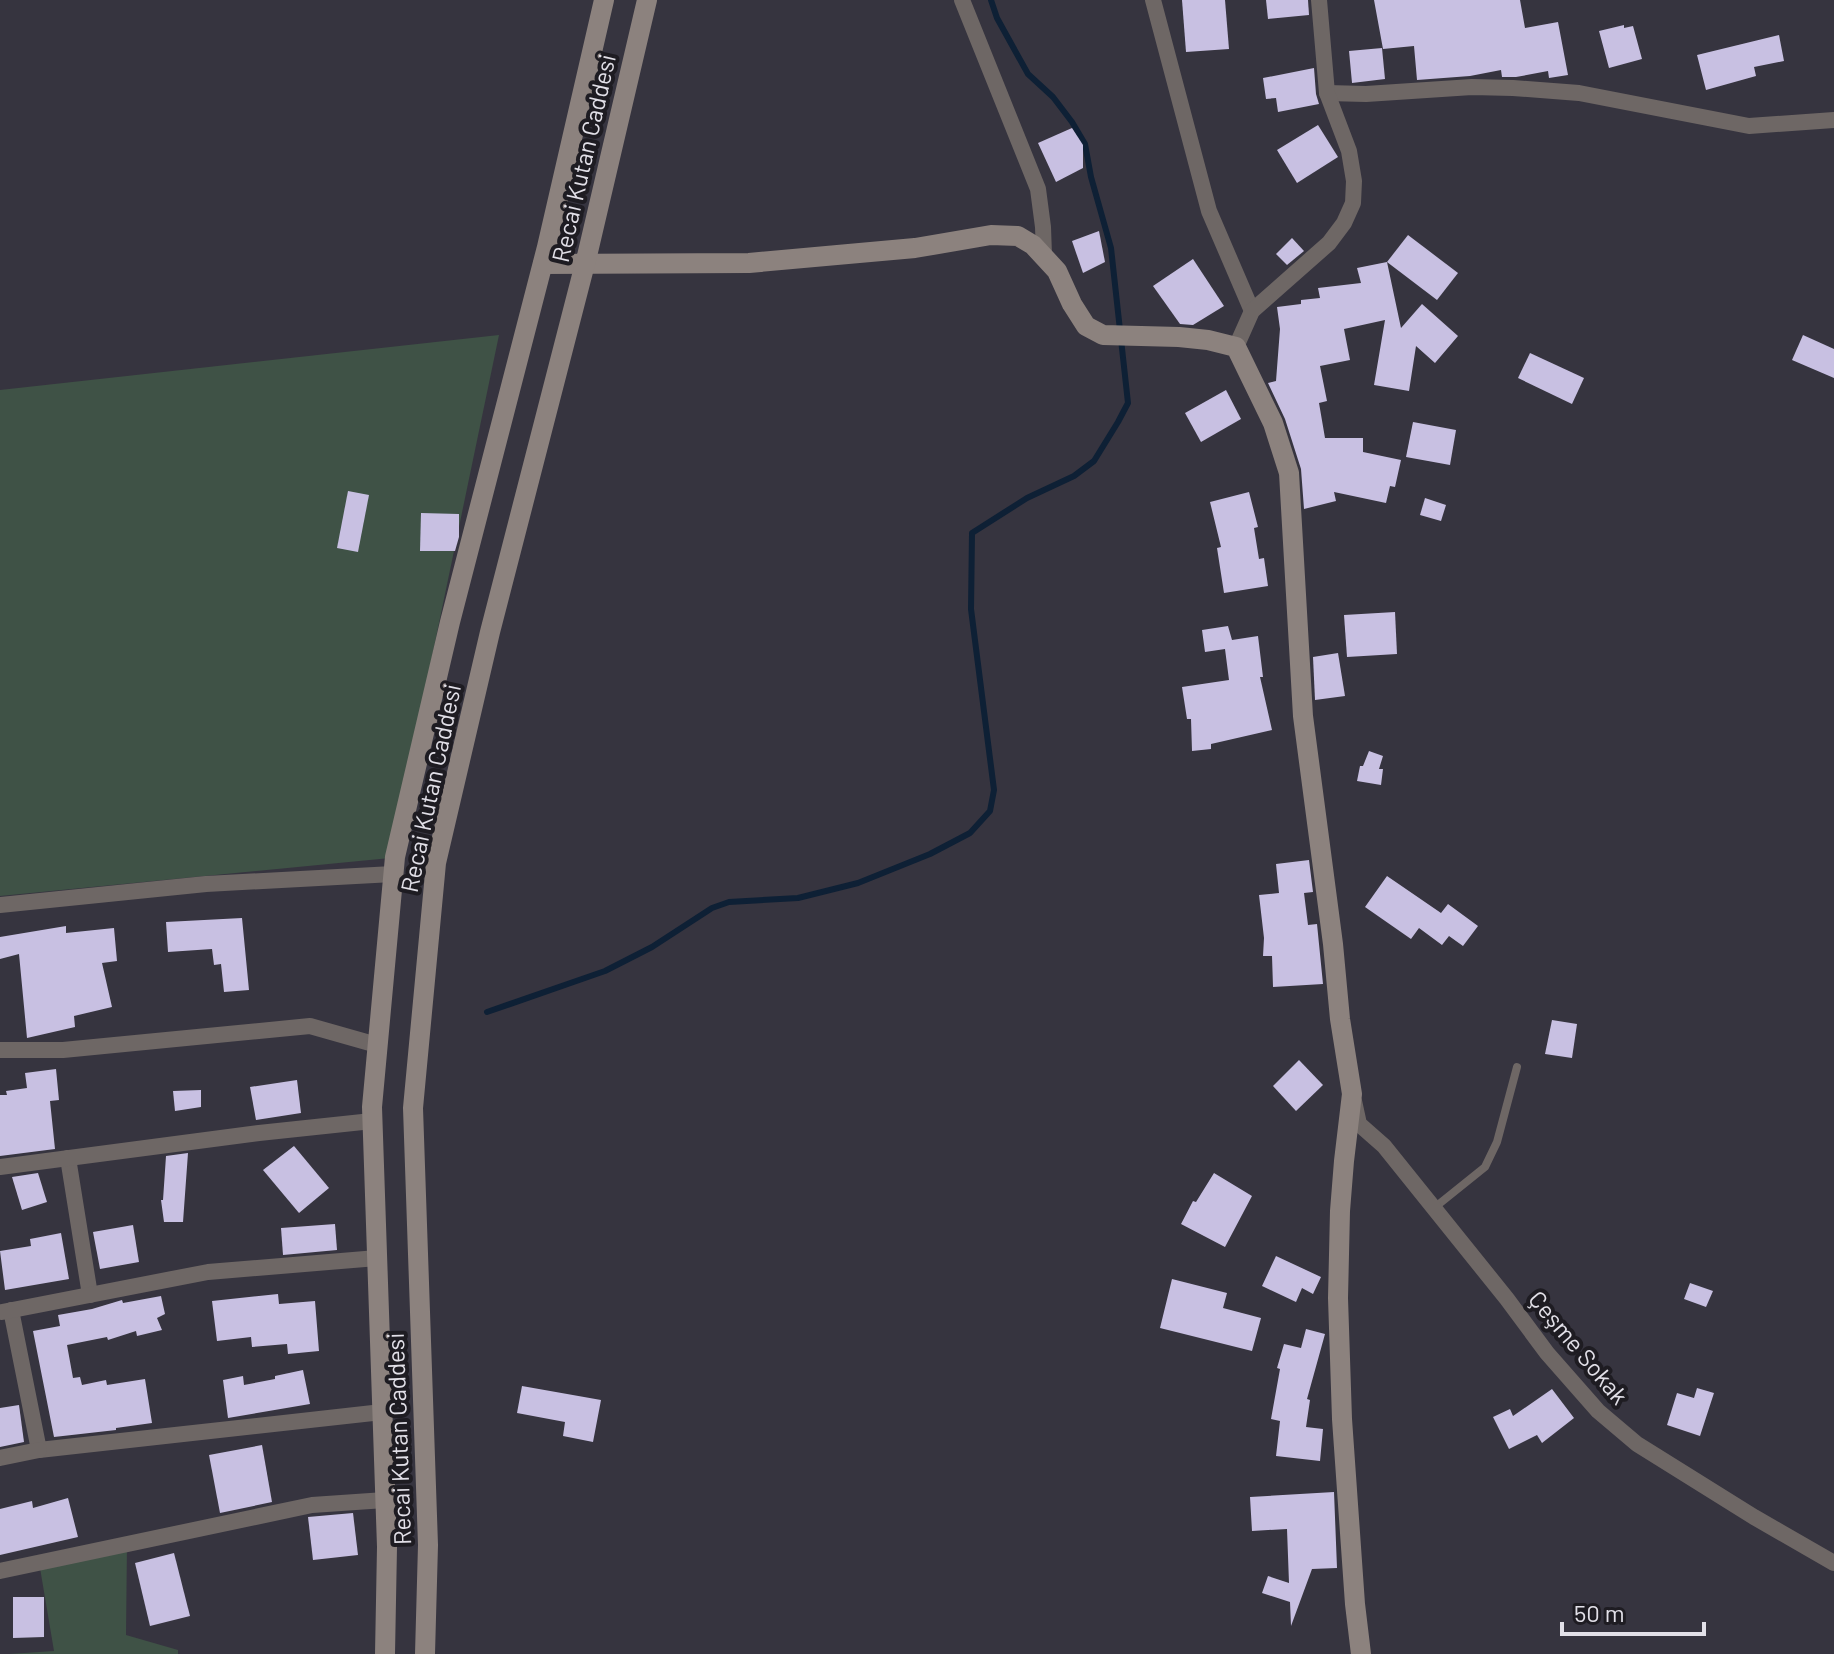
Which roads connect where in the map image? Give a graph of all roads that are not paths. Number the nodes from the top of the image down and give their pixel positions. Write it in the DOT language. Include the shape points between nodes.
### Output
graph roads {
  1 [pos="604,0"];
  2 [pos="647,0"];
  3 [pos="962,0"];
  4 [pos="1153,0"];
  5 [pos="1319,0"];
  6 [pos="1327,93"];
  7 [pos="1834,120"];
  8 [pos="1044,255"];
  9 [pos="543,264"];
  10 [pos="585,265"];
  11 [pos="1252,311"];
  12 [pos="1236,347"];
  13 [pos="393,874"];
  14 [pos="0,905"];
  15 [pos="377,1045"];
  16 [pos="0,1050"];
  17 [pos="1517,1067"];
  18 [pos="1352,1094"];
  19 [pos="372,1121"];
  20 [pos="68,1158"];
  21 [pos="0,1167"];
  22 [pos="1433,1208"];
  23 [pos="377,1258"];
  24 [pos="90,1295"];
  25 [pos="5,1311"];
  26 [pos="382,1412"];
  27 [pos="39,1450"];
  28 [pos="0,1458"];
  29 [pos="385,1500"];
  30 [pos="1834,1563"];
  31 [pos="0,1571"];
  32 [pos="385,1654"];
  33 [pos="425,1654"];
  34 [pos="1361,1654"];
  1 -- 9 [label="main road, Recai Kutan Caddesi"];
  2 -- 10 [label="main road, Recai Kutan Caddesi"];
  3 -- 8 [label="street" via="1038,189"];
  4 -- 11 [label="street" via="1209,211"];
  5 -- 6 [label="street"];
  6 -- 7 [label="street" via="1513,88 1579,93 1749,126"];
  6 -- 11 [label="street" via="1349,151 1353,203 1329,243"];
  8 -- 10 [label="main road" via="1018,236 991,235 915,248 749,263"];
  8 -- 12 [label="main road" via="1086,326 1103,335 1208,340"];
  9 -- 10 [label="main road"];
  9 -- 13 [label="main road, Recai Kutan Caddesi" via="450,622"];
  10 -- 33 [label="main road, Recai Kutan Caddesi" via="436,863 413,1108 428,1545"];
  11 -- 12 [label="street"];
  12 -- 18 [label="main road" via="1273,423 1289,473 1303,716"];
  13 -- 14 [label="street" via="206,884"];
  13 -- 15 [label="main road, Recai Kutan Caddesi"];
  15 -- 16 [label="street" via="310,1026 63,1050"];
  15 -- 19 [label="main road, Recai Kutan Caddesi"];
  17 -- 22 [label="lane" via="1485,1167"];
  18 -- 22 [label="street, Çeşme Sokak" via="1359,1124 1384,1146"];
  18 -- 34 [label="main road" via="1338,1298"];
  19 -- 20 [label="street"];
  19 -- 23 [label="main road, Recai Kutan Caddesi"];
  20 -- 21 [label="street"];
  20 -- 24 [label="street"];
  22 -- 30 [label="street, Çeşme Sokak" via="1547,1353 1615,1426"];
  23 -- 24 [label="street" via="208,1272"];
  23 -- 26 [label="main road, Recai Kutan Caddesi"];
  24 -- 25 [label="street"];
  25 -- 27 [label="street"];
  26 -- 27 [label="street"];
  26 -- 29 [label="main road, Recai Kutan Caddesi"];
  27 -- 28 [label="street"];
  29 -- 31 [label="street" via="312,1505"];
  29 -- 32 [label="main road, Recai Kutan Caddesi"];
}
